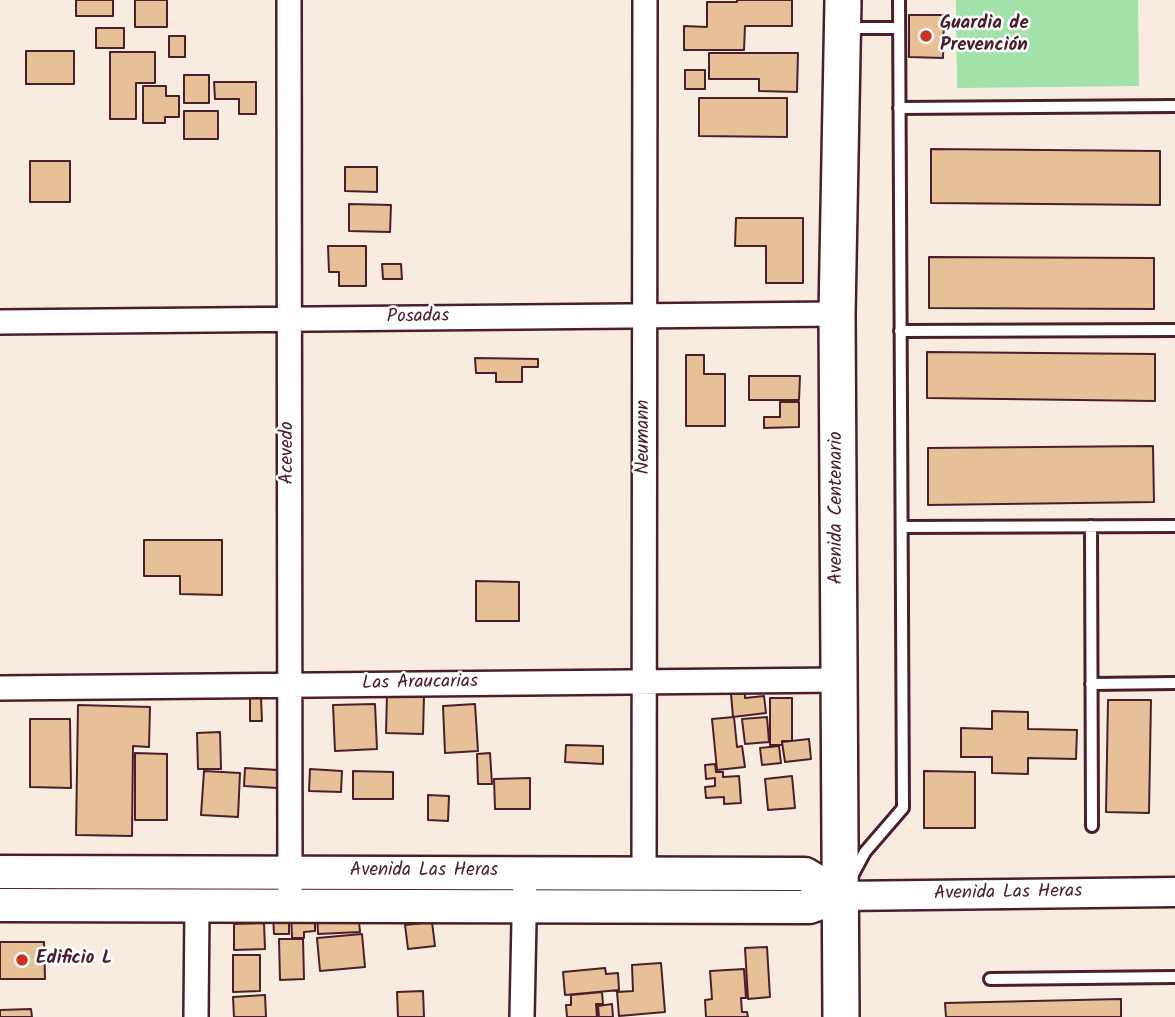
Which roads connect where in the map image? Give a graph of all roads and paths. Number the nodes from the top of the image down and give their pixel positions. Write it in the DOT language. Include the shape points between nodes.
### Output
graph roads {
  1 [pos="289,0"];
  2 [pos="645,0"];
  3 [pos="899,0"];
  4 [pos="843,14"];
  5 [pos="899,28"];
  6 [pos="1175,106"];
  7 [pos="899,108"];
  8 [pos="837,314"];
  9 [pos="645,316"];
  10 [pos="289,319"];
  11 [pos="0,322"];
  12 [pos="1175,330"];
  13 [pos="900,331"];
  14 [pos="1090,526"];
  15 [pos="1175,526"];
  16 [pos="902,527"];
  17 [pos="840,680"];
  18 [pos="644,682"];
  19 [pos="1175,683"];
  20 [pos="1091,684"];
  21 [pos="289,685"];
  22 [pos="0,688"];
  23 [pos="1092,826"];
  24 [pos="0,872"];
  25 [pos="290,872"];
  26 [pos="524,872"];
  27 [pos="644,874"];
  28 [pos="1175,892"];
  29 [pos="841,897"];
  30 [pos="0,905"];
  31 [pos="197,906"];
  32 [pos="290,906"];
  33 [pos="524,906"];
  34 [pos="1175,976"];
  35 [pos="990,979"];
  36 [pos="197,1017"];
  37 [pos="522,1017"];
  38 [pos="841,1017"];
  1 -- 10 [label="street, Acevedo"];
  2 -- 9 [label="street, Neumann"];
  3 -- 5 [label="lane"];
  4 -- 5 [label="lane"];
  4 -- 8 [label="main road, Avenida Centenario"];
  5 -- 7 [label="lane"];
  6 -- 7 [label="lane"];
  7 -- 13 [label="lane"];
  8 -- 9 [label="street, Posadas"];
  8 -- 17 [label="main road, Avenida Centenario"];
  9 -- 10 [label="street, Posadas"];
  9 -- 18 [label="street, Neumann"];
  10 -- 11 [label="street, Posadas"];
  10 -- 21 [label="street, Acevedo"];
  12 -- 13 [label="lane"];
  13 -- 16 [label="lane"];
  14 -- 15 [label="lane"];
  14 -- 16 [label="lane"];
  14 -- 20 [label="lane"];
  16 -- 29 [label="lane" via="903,808 865,852"];
  17 -- 18 [label="street, Las Araucarias"];
  17 -- 29 [label="main road, Avenida Centenario"];
  18 -- 21 [label="street, Las Araucarias"];
  18 -- 27 [label="street, Neumann"];
  19 -- 20 [label="lane"];
  20 -- 23 [label="lane"];
  21 -- 22 [label="street, Las Araucarias"];
  21 -- 25 [label="street, Acevedo"];
  24 -- 25 [label="main road, Avenida Las Heras"];
  25 -- 26 [label="main road, Avenida Las Heras"];
  25 -- 32 [label="street, Acevedo"];
  26 -- 27 [label="main road, Avenida Las Heras"];
  26 -- 33 [label="street"];
  27 -- 29 [label="main road, Avenida Las Heras" via="805,874"];
  28 -- 29 [label="street, Avenida Las Heras"];
  29 -- 33 [label="main road, Avenida Las Heras" via="809,907"];
  29 -- 38 [label="main road, Avenida Centenario"];
  30 -- 31 [label="main road, Avenida Las Heras"];
  31 -- 32 [label="main road, Avenida Las Heras"];
  31 -- 36 [label="street"];
  32 -- 33 [label="main road, Avenida Las Heras"];
  33 -- 37 [label="street"];
  34 -- 35 [label="lane"];
}
